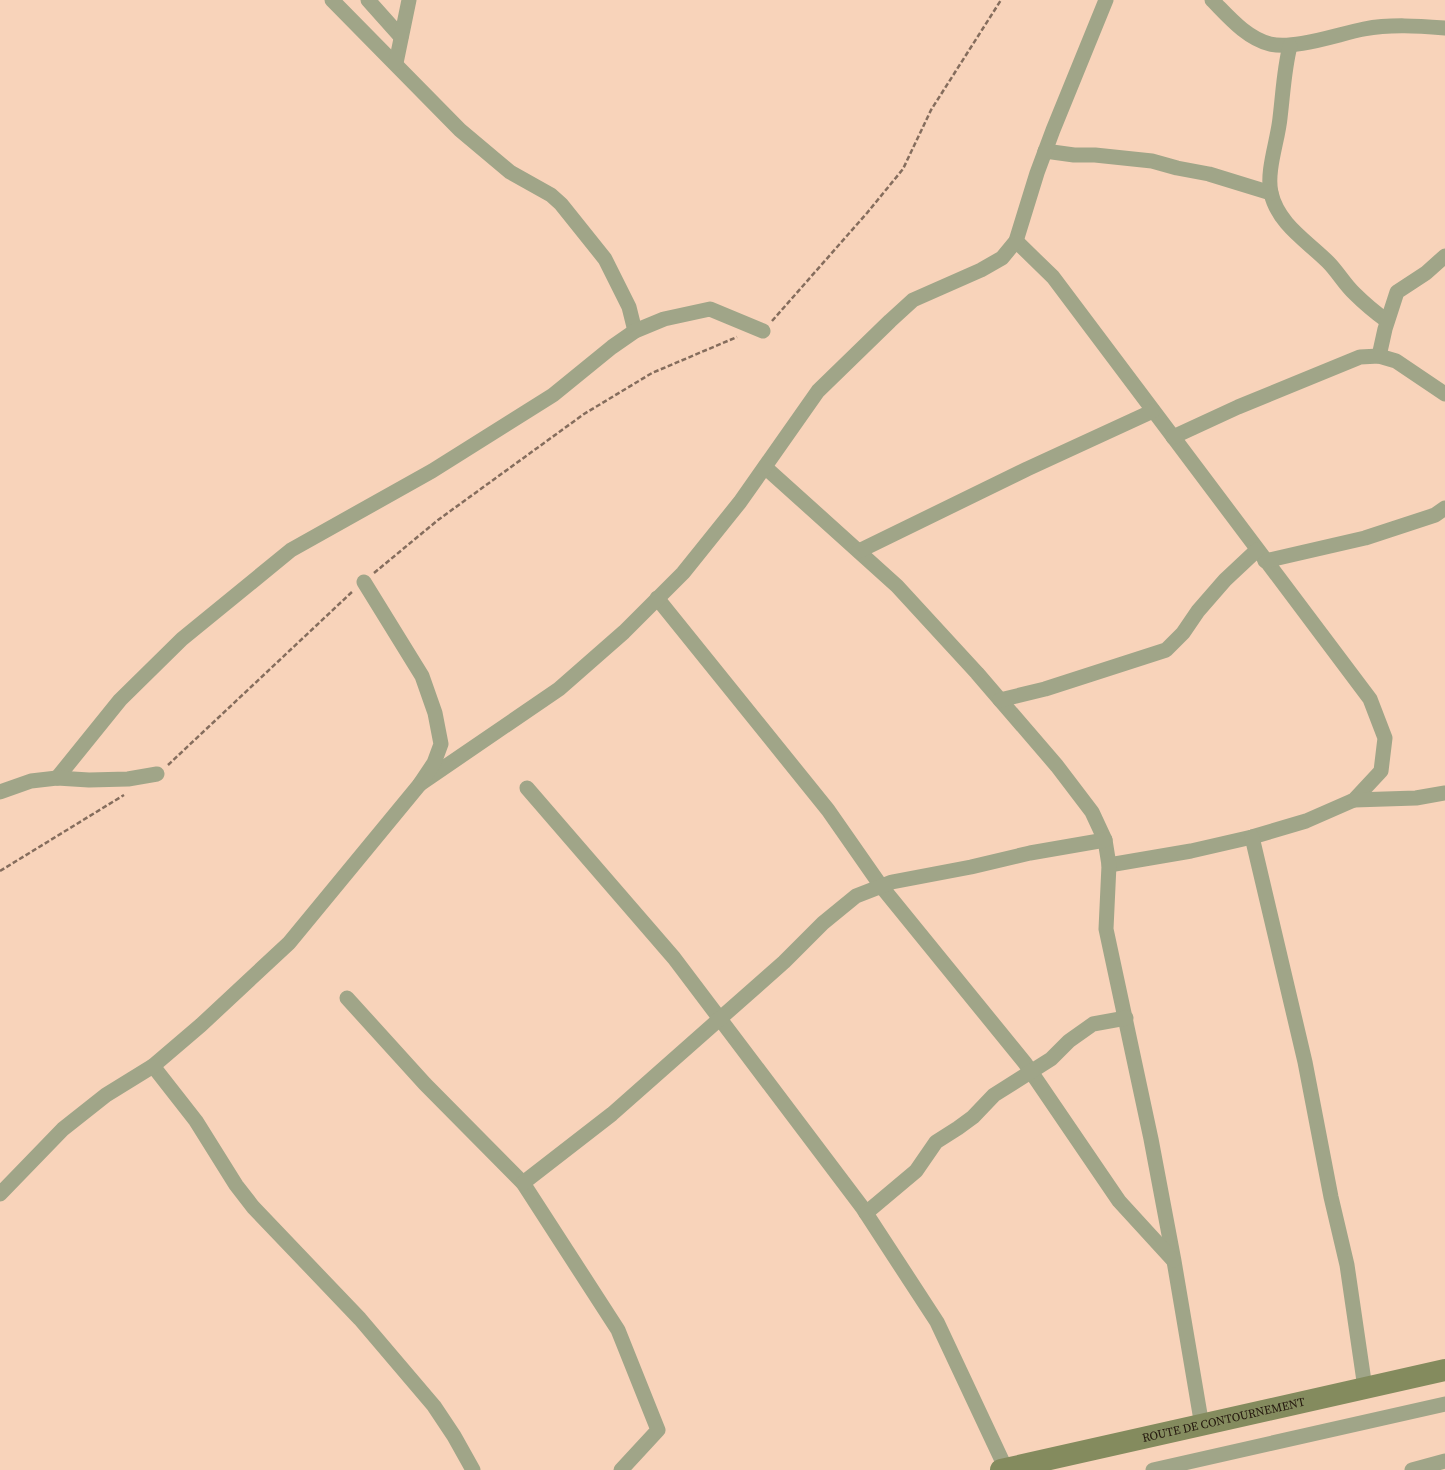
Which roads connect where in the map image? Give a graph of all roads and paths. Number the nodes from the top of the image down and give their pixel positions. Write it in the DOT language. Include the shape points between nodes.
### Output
graph roads {
  1 [pos="332,0"];
  2 [pos="368,0"];
  3 [pos="409,0"];
  4 [pos="1001,0"];
  5 [pos="1106,0"];
  6 [pos="1212,0"];
  7 [pos="1445,28"];
  8 [pos="401,37"];
  9 [pos="1290,46"];
  10 [pos="396,63"];
  11 [pos="1045,151"];
  12 [pos="1271,193"];
  13 [pos="1016,241"];
  14 [pos="1445,256"];
  15 [pos="1387,321"];
  16 [pos="636,331"];
  17 [pos="763,331"];
  18 [pos="1379,356"];
  19 [pos="1445,394"];
  20 [pos="1153,411"];
  21 [pos="1172,437"];
  22 [pos="765,467"];
  23 [pos="1445,508"];
  24 [pos="859,551"];
  25 [pos="1261,555"];
  26 [pos="364,582"];
  27 [pos="657,598"];
  28 [pos="1000,700"];
  29 [pos="157,774"];
  30 [pos="57,778"];
  31 [pos="420,784"];
  32 [pos="527,788"];
  33 [pos="0,792"];
  34 [pos="1445,793"];
  35 [pos="124,795"];
  36 [pos="1354,800"];
  37 [pos="1252,837"];
  38 [pos="1105,840"];
  39 [pos="1109,865"];
  40 [pos="0,871"];
  41 [pos="881,886"];
  42 [pos="347,998"];
  43 [pos="1126,1018"];
  44 [pos="720,1019"];
  45 [pos="153,1066"];
  46 [pos="1031,1072"];
  47 [pos="523,1183"];
  48 [pos="0,1194"];
  49 [pos="866,1213"];
  50 [pos="1174,1262"];
  51 [pos="1445,1370"];
  52 [pos="1365,1388"];
  53 [pos="1445,1404"];
  54 [pos="1202,1426"];
  55 [pos="1445,1461"];
  56 [pos="1190,1466"];
  57 [pos="1004,1469"];
  58 [pos="473,1470"];
  59 [pos="621,1470"];
  60 [pos="1153,1470"];
  61 [pos="1412,1470"];
  1 -- 10 [label="street"];
  2 -- 8 [label="street"];
  3 -- 8 [label="street"];
  4 -- 17 [label="path" via="932,110 903,169"];
  5 -- 11 [label="street"];
  6 -- 9 [label="street" via="1249,35 1269,44"];
  7 -- 9 [label="street" via="1404,25 1366,28"];
  8 -- 10 [label="street"];
  9 -- 12 [label="street" via="1270,176"];
  10 -- 16 [label="street" via="460,130 496,161 561,204 605,259 629,307"];
  11 -- 12 [label="street" via="1152,161 1210,174"];
  11 -- 13 [label="street"];
  12 -- 15 [label="street" via="1278,211 1292,229 1329,263 1355,295"];
  13 -- 20 [label="street" via="1052,277"];
  13 -- 22 [label="street" via="1002,258 913,300 818,391"];
  14 -- 15 [label="street" via="1397,292"];
  15 -- 18 [label="street"];
  16 -- 17 [label="street" via="664,319 710,309"];
  16 -- 30 [label="street" via="553,395 432,470 291,550 182,639 120,700"];
  17 -- 26 [label="path" via="734,338 652,373 584,414 438,520"];
  18 -- 19 [label="street" via="1396,361"];
  18 -- 21 [label="street" via="1360,357"];
  20 -- 21 [label="street"];
  20 -- 24 [label="street"];
  21 -- 25 [label="street"];
  22 -- 24 [label="street"];
  22 -- 27 [label="street" via="683,574"];
  23 -- 25 [label="street" via="1435,515 1365,538"];
  24 -- 28 [label="street" via="897,586"];
  25 -- 28 [label="street" via="1225,580 1166,650"];
  25 -- 36 [label="street" via="1370,699 1385,738 1381,771"];
  26 -- 29 [label="path"];
  26 -- 31 [label="street" via="422,676 435,713 441,744 434,763"];
  27 -- 31 [label="street" via="559,689"];
  27 -- 41 [label="street" via="828,810"];
  28 -- 38 [label="street" via="1092,812"];
  29 -- 30 [label="street" via="128,779"];
  30 -- 33 [label="street" via="31,781"];
  31 -- 45 [label="street" via="289,943"];
  32 -- 44 [label="street" via="674,958"];
  34 -- 36 [label="street" via="1416,798"];
  35 -- 40 [label="path"];
  36 -- 37 [label="street" via="1306,821"];
  37 -- 39 [label="street"];
  37 -- 52 [label="street" via="1305,1062 1347,1265"];
  38 -- 39 [label="street"];
  38 -- 41 [label="street" via="1030,852"];
  39 -- 43 [label="street" via="1106,929"];
  41 -- 44 [label="street" via="856,896"];
  41 -- 46 [label="street"];
  42 -- 47 [label="street" via="425,1084"];
  43 -- 46 [label="street" via="1093,1024"];
  43 -- 50 [label="street"];
  44 -- 47 [label="street" via="612,1114"];
  44 -- 49 [label="street"];
  45 -- 48 [label="street" via="106,1095 63,1129"];
  45 -- 58 [label="street" via="196,1121 253,1207 386,1347 434,1406"];
  46 -- 49 [label="street" via="994,1095 973,1117 936,1142 916,1171"];
  46 -- 50 [label="street" via="1119,1201"];
  47 -- 59 [label="street" via="618,1330 658,1430"];
  49 -- 57 [label="street" via="937,1322"];
  50 -- 54 [label="street"];
  51 -- 52 [label="street, ROUTE DE CONTOURNEMENT"];
  52 -- 54 [label="street, ROUTE DE CONTOURNEMENT"];
  53 -- 56 [label="street"];
  54 -- 57 [label="street, ROUTE DE CONTOURNEMENT"];
  55 -- 61 [label="street"];
  56 -- 60 [label="street"];
}
